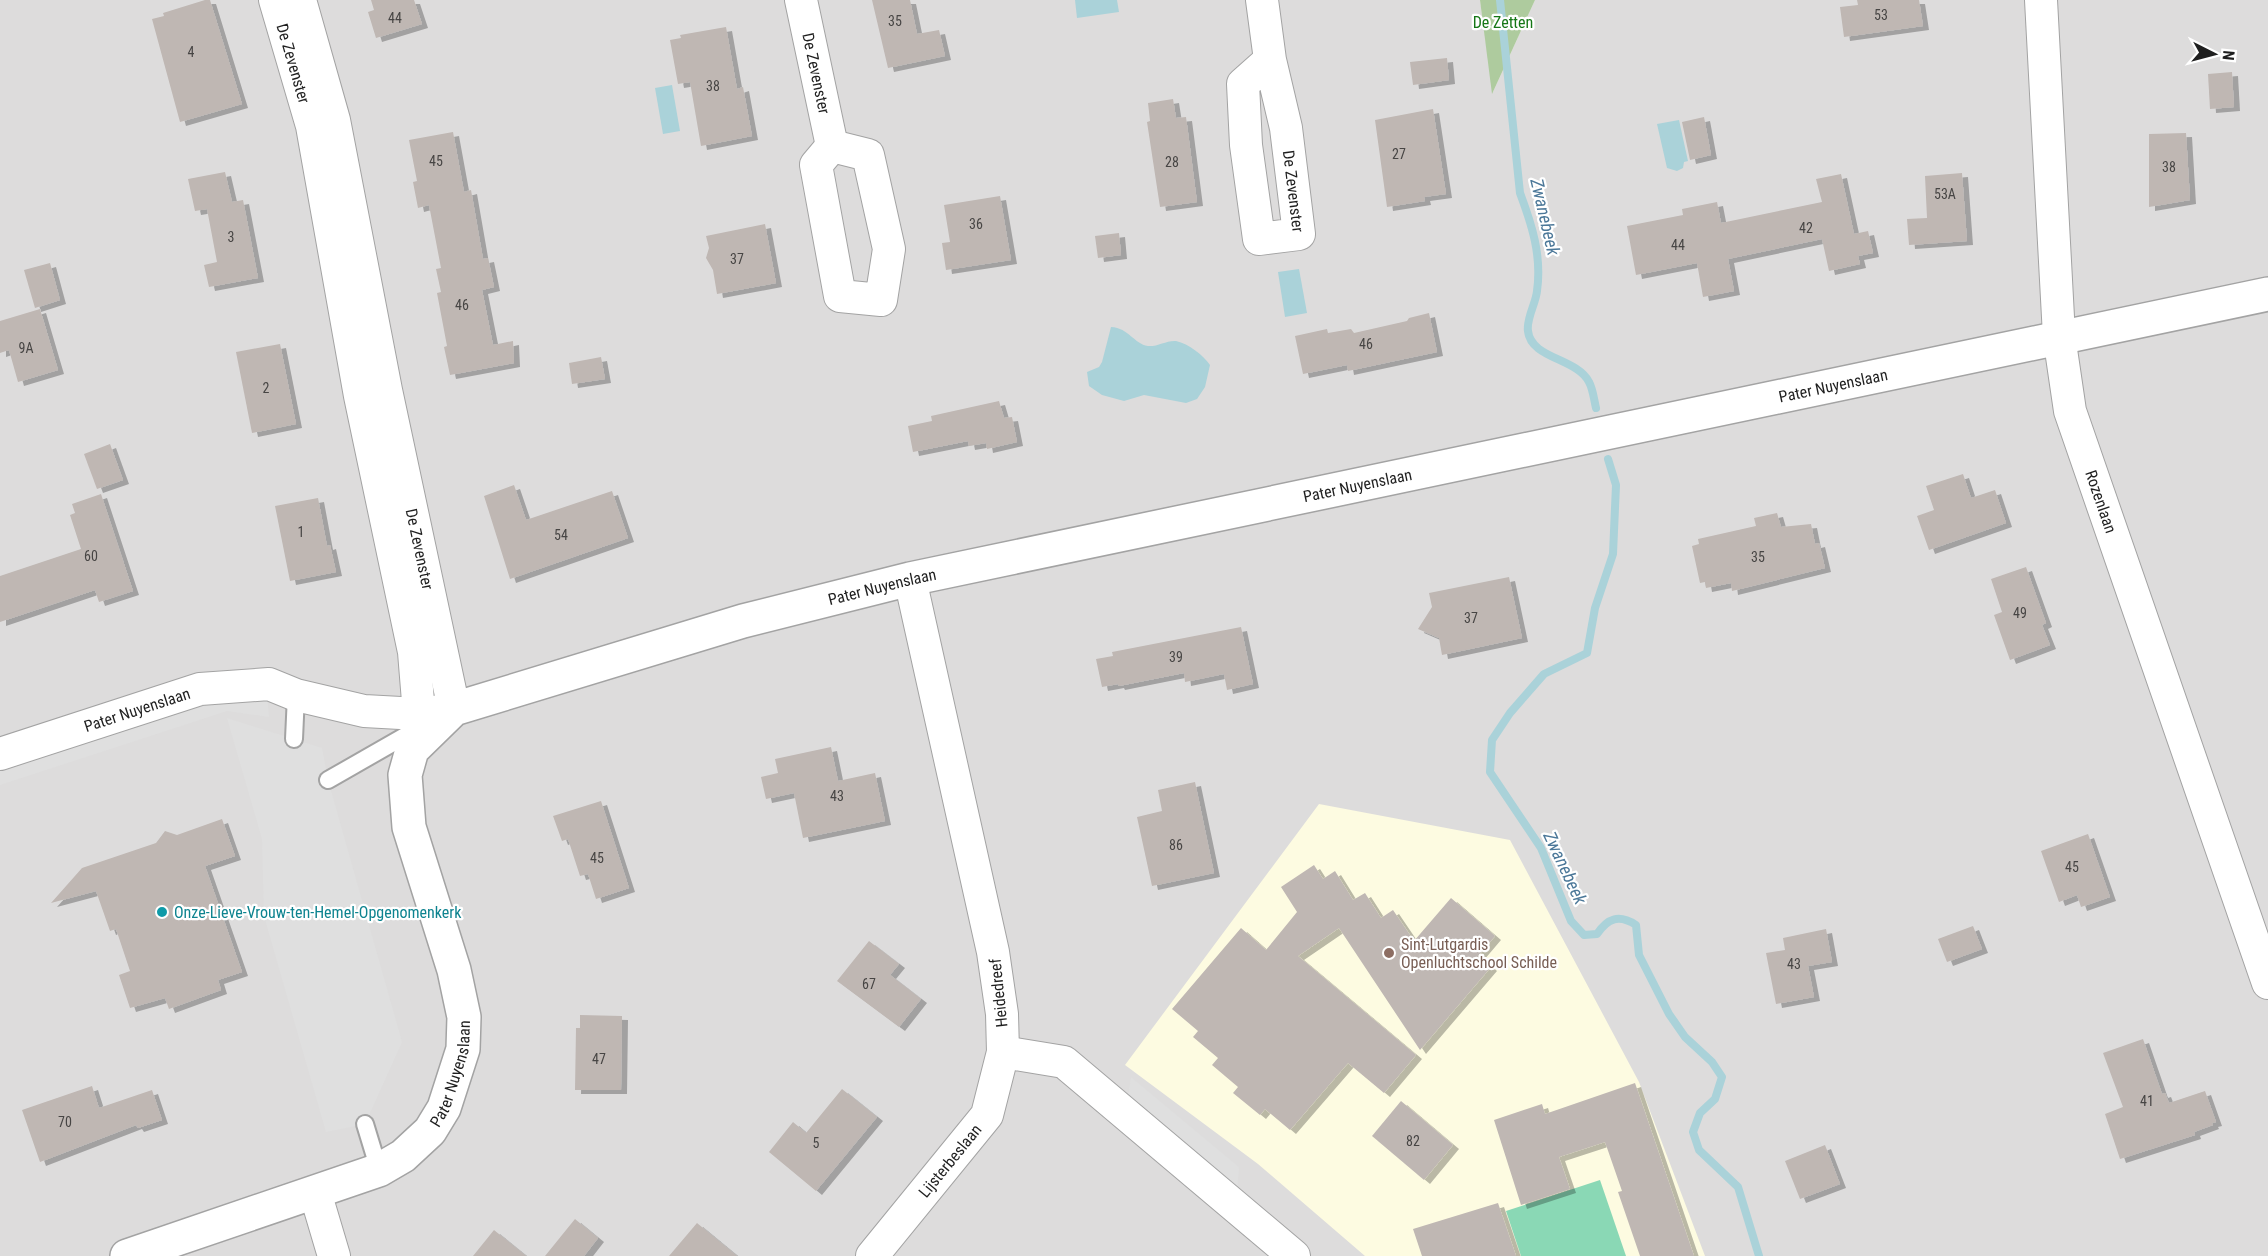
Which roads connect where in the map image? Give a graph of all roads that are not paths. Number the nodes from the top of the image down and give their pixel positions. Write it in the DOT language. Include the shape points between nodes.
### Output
graph roads {
  1 [pos="275,0"];
  2 [pos="300,0"];
  3 [pos="801,0"];
  4 [pos="1262,0"];
  5 [pos="2041,0"];
  6 [pos="1270,60"];
  7 [pos="323,123"];
  8 [pos="832,146"];
  9 [pos="2268,294"];
  10 [pos="2059,336"];
  11 [pos="373,393"];
  12 [pos="910,579"];
  13 [pos="296,695"];
  14 [pos="454,709"];
  15 [pos="419,714"];
  16 [pos="294,739"];
  17 [pos="0,754"];
  18 [pos="328,780"];
  19 [pos="2268,983"];
  20 [pos="1003,1052"];
  21 [pos="365,1124"];
  22 [pos="380,1170"];
  23 [pos="315,1192"];
  24 [pos="127,1256"];
  25 [pos="334,1256"];
  26 [pos="872,1256"];
  27 [pos="1294,1256"];
  1 -- 7 [label="street, De Zevenster"];
  2 -- 7 [label="street, De Zevenster"];
  3 -- 8 [label="street, De Zevenster"];
  4 -- 6 [label="street, De Zevenster"];
  5 -- 10 [label="street, Rozenlaan"];
  6 -- 6 [label="street, De Zevenster" via="1243,84 1246,145 1259,239 1299,234 1286,128"];
  7 -- 11 [label="street, De Zevenster"];
  9 -- 10 [label="street, Pater Nuyenslaan"];
  10 -- 12 [label="street, Pater Nuyenslaan"];
  10 -- 19 [label="street, Rozenlaan" via="2070,411"];
  11 -- 14 [label="street, De Zevenster"];
  11 -- 15 [label="street, De Zevenster" via="414,652"];
  12 -- 14 [label="street, Pater Nuyenslaan" via="743,621"];
  12 -- 20 [label="street, Heidedreef" via="993,952"];
  13 -- 15 [label="street, Pater Nuyenslaan" via="364,711"];
  13 -- 16 [label="lane"];
  13 -- 17 [label="street, Pater Nuyenslaan" via="269,684 200,689"];
  14 -- 15 [label="street, Pater Nuyenslaan"];
  14 -- 18 [label="lane"];
  14 -- 22 [label="street, Pater Nuyenslaan" via="412,750 405,775 409,826 454,970 464,1017 463,1049 457,1076 430,1131 403,1156"];
  20 -- 26 [label="street, Lijsterbeslaan" via="987,1115"];
  20 -- 27 [label="street, Heidedreef" via="1064,1062"];
  21 -- 22 [label="lane"];
  22 -- 23 [label="street, Pater Nuyenslaan"];
  23 -- 24 [label="street, Pater Nuyenslaan"];
  23 -- 25 [label="street"];
}
